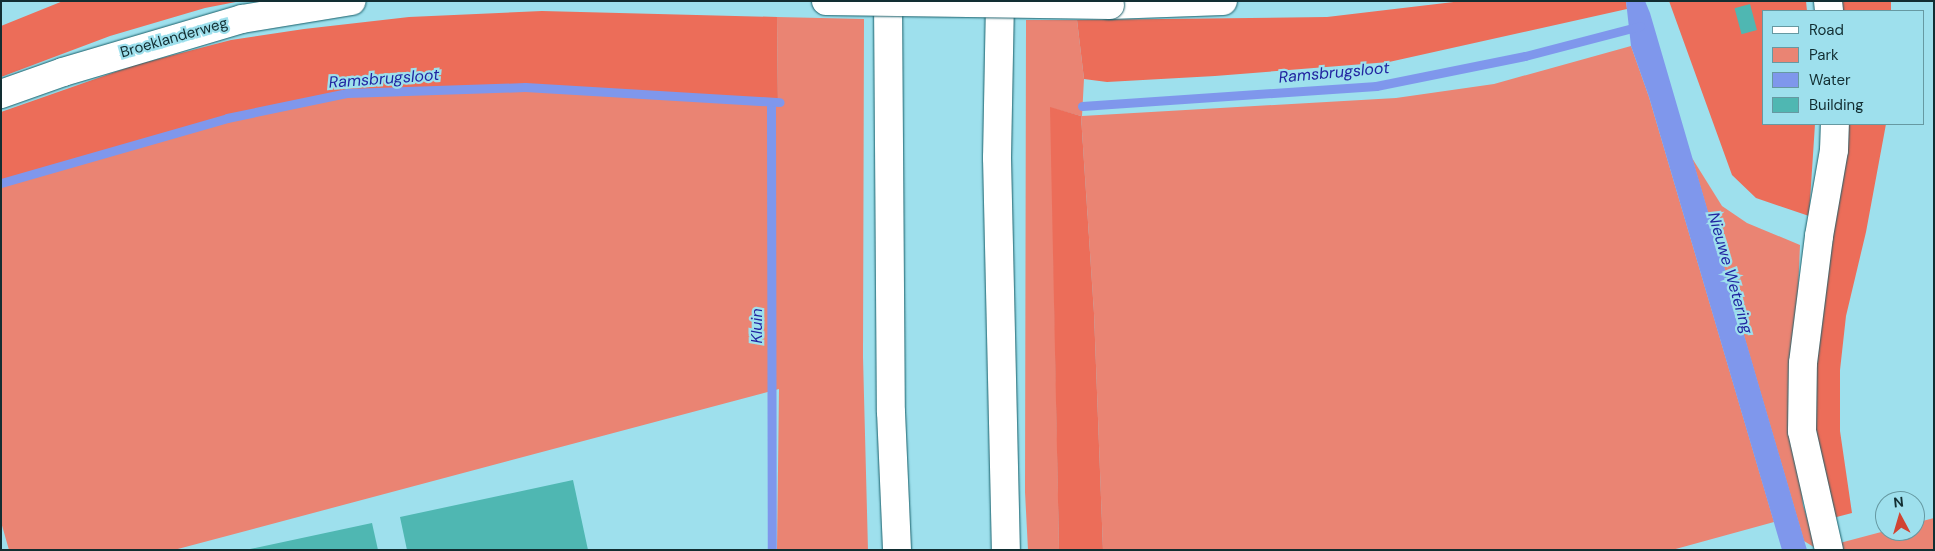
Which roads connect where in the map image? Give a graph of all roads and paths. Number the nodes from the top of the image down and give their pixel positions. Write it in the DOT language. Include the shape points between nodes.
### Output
graph roads {
  1 [pos="352,1"];
  2 [pos="826,1"];
  3 [pos="888,1"];
  4 [pos="1000,1"];
  5 [pos="1223,1"];
  6 [pos="1,94"];
  7 [pos="1835,125"];
  8 [pos="897,550"];
  9 [pos="1006,550"];
  10 [pos="1829,550"];
  1 -- 6 [label="main road, Broeklanderweg" via="242,19 72,69"];
  2 -- 5 [label="main road, bridge" via="1110,5"];
  3 -- 8 [label="main road" via="891,412"];
  4 -- 9 [label="main road" via="998,158"];
  7 -- 10 [label="main road" via="1803,363 1802,432"];
}
